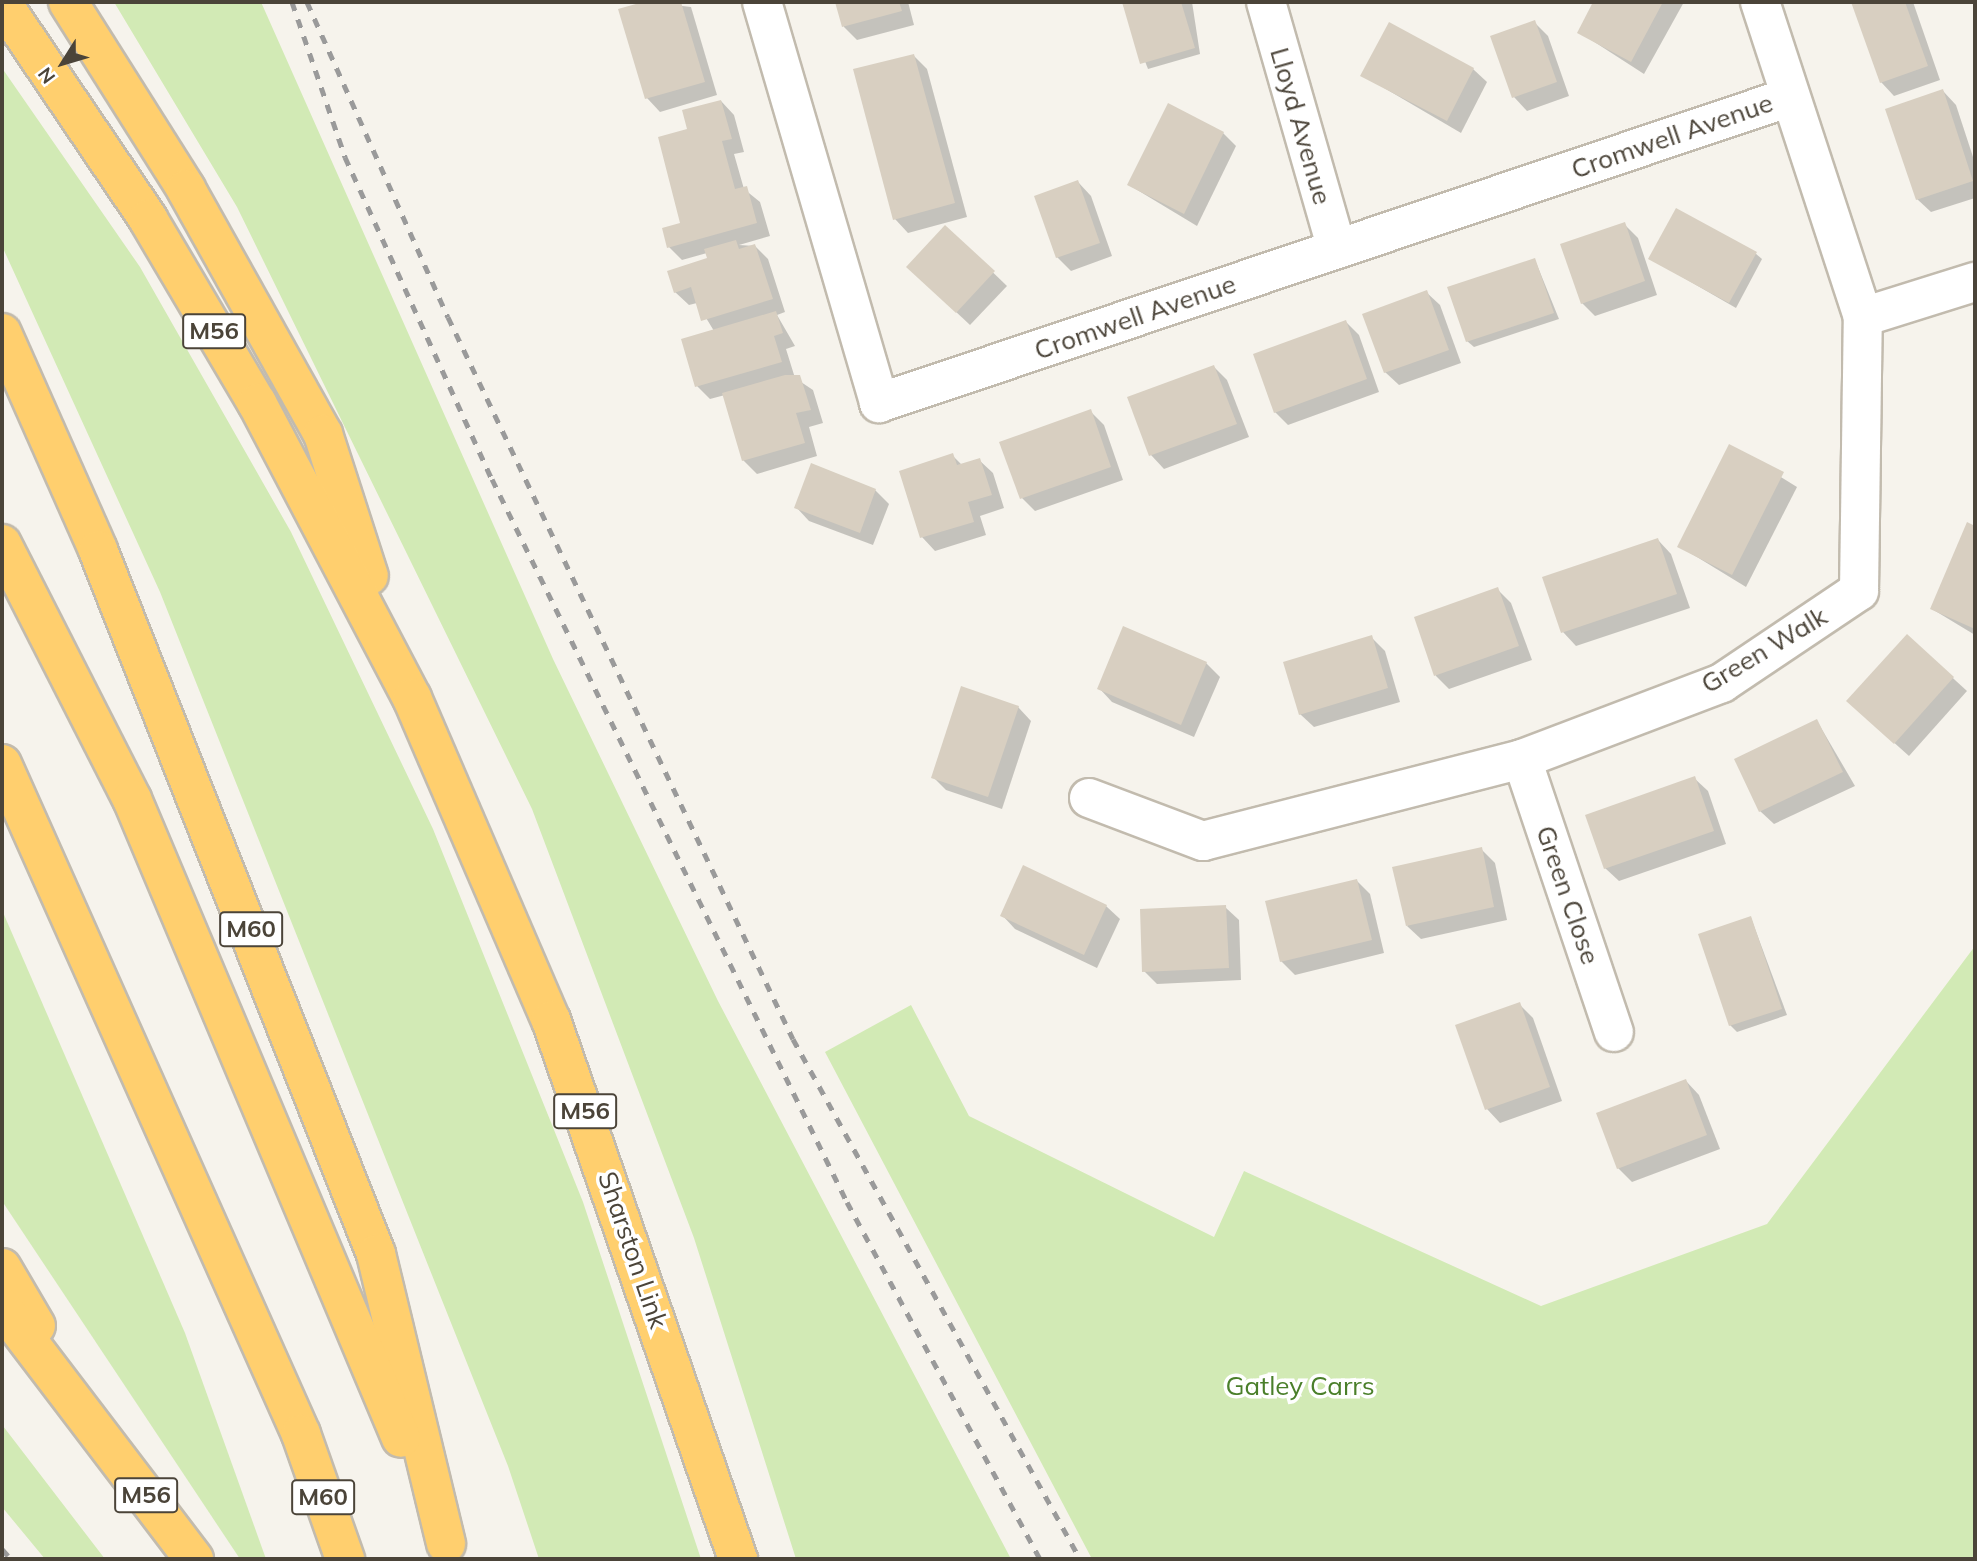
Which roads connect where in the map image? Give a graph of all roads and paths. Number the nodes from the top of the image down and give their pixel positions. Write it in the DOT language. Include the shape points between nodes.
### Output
graph roads {
  1 [pos="68,2"];
  2 [pos="762,2"];
  3 [pos="1266,2"];
  4 [pos="1760,2"];
  5 [pos="2,3"];
  6 [pos="1787,97"];
  7 [pos="1337,249"];
  8 [pos="1975,282"];
  9 [pos="1863,317"];
  10 [pos="2,333"];
  11 [pos="2,544"];
  12 [pos="401,675"];
  13 [pos="1522,759"];
  14 [pos="2,764"];
  15 [pos="1089,798"];
  16 [pos="1614,1032"];
  17 [pos="2,1268"];
  18 [pos="2,1307"];
  19 [pos="98,1431"];
  20 [pos="449,1551"];
  21 [pos="194,1559"];
  22 [pos="345,1559"];
  23 [pos="738,1559"];
  1 -- 12 [label="highway, M56" via="186,189 323,434"];
  2 -- 7 [label="street, Cromwell Avenue" via="880,403"];
  3 -- 7 [label="street, Lloyd Avenue"];
  4 -- 6 [label="street, Green Walk"];
  5 -- 12 [label="highway, M56" via="203,311"];
  6 -- 7 [label="street, Cromwell Avenue"];
  6 -- 9 [label="street, Green Walk"];
  8 -- 9 [label="street"];
  9 -- 13 [label="street, Green Walk" via="1858,591 1722,682"];
  10 -- 20 [label="highway, M60" via="113,588 376,1254"];
  11 -- 20 [label="highway, M60" via="132,799"];
  12 -- 23 [label="highway, Sharston Link / M56" via="551,1020"];
  13 -- 15 [label="street, Green Walk" via="1203,841"];
  13 -- 16 [label="street, Green Close"];
  14 -- 22 [label="highway, M60" via="301,1434"];
  17 -- 19 [label="highway"];
  18 -- 19 [label="highway, M56"];
  19 -- 21 [label="highway, M56"];
}
